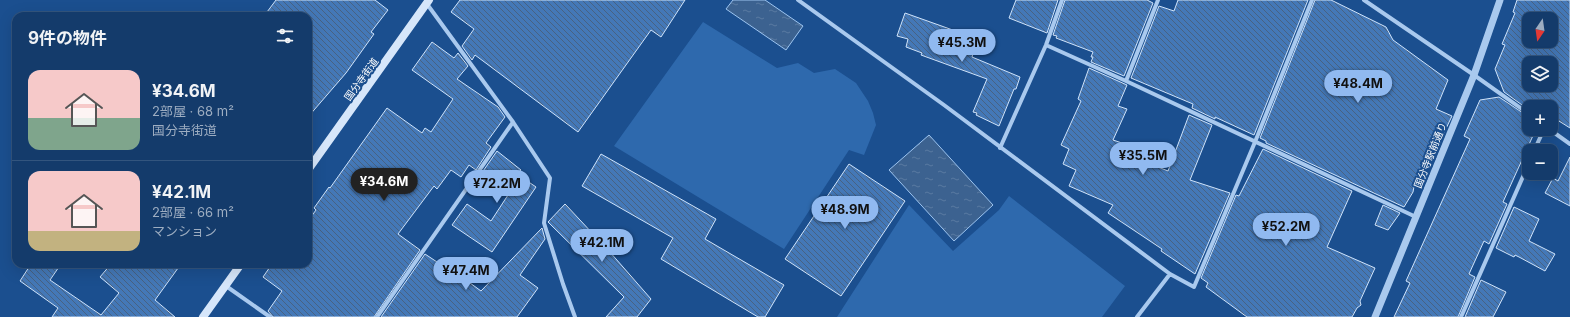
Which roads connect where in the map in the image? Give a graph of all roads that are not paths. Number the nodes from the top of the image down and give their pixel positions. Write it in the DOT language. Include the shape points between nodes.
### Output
graph roads {
  1 [pos="798,0"];
  2 [pos="1062,0"];
  3 [pos="1158,0"];
  4 [pos="1312,0"];
  5 [pos="1364,0"];
  6 [pos="1500,0"];
  7 [pos="428,2"];
  8 [pos="1046,45"];
  9 [pos="1474,74"];
  10 [pos="1126,81"];
  11 [pos="1522,109"];
  12 [pos="513,122"];
  13 [pos="1558,135"];
  14 [pos="1255,142"];
  15 [pos="1570,144"];
  16 [pos="1000,148"];
  17 [pos="312,164"];
  18 [pos="1522,179"];
  19 [pos="1416,217"];
  20 [pos="238,268"];
  21 [pos="1170,274"];
  22 [pos="226,286"];
  23 [pos="203,317"];
  24 [pos="270,317"];
  25 [pos="377,317"];
  26 [pos="575,317"];
  27 [pos="1137,317"];
  28 [pos="1375,317"];
  29 [pos="1461,317"];
  1 -- 16 [label="street"];
  2 -- 8 [label="street"];
  3 -- 10 [label="street"];
  4 -- 14 [label="street"];
  5 -- 9 [label="street"];
  6 -- 9 [label="street, 国分寺駅前通り"];
  7 -- 12 [label="street"];
  7 -- 17 [label="main road, 国分寺街道"];
  8 -- 10 [label="street"];
  8 -- 16 [label="street"];
  9 -- 11 [label="street"];
  9 -- 19 [label="street, 国分寺駅前通り"];
  10 -- 14 [label="street"];
  12 -- 25 [label="street"];
  12 -- 26 [label="street" via="550,178 544,223"];
  13 -- 15 [label="street"];
  14 -- 19 [label="street"];
  14 -- 21 [label="street" via="1194,288"];
  16 -- 21 [label="street"];
  18 -- 29 [label="street"];
  19 -- 28 [label="street, 国分寺駅前通り"];
  20 -- 22 [label="main road"];
  21 -- 27 [label="street"];
  22 -- 23 [label="main road"];
  22 -- 24 [label="street"];
}
